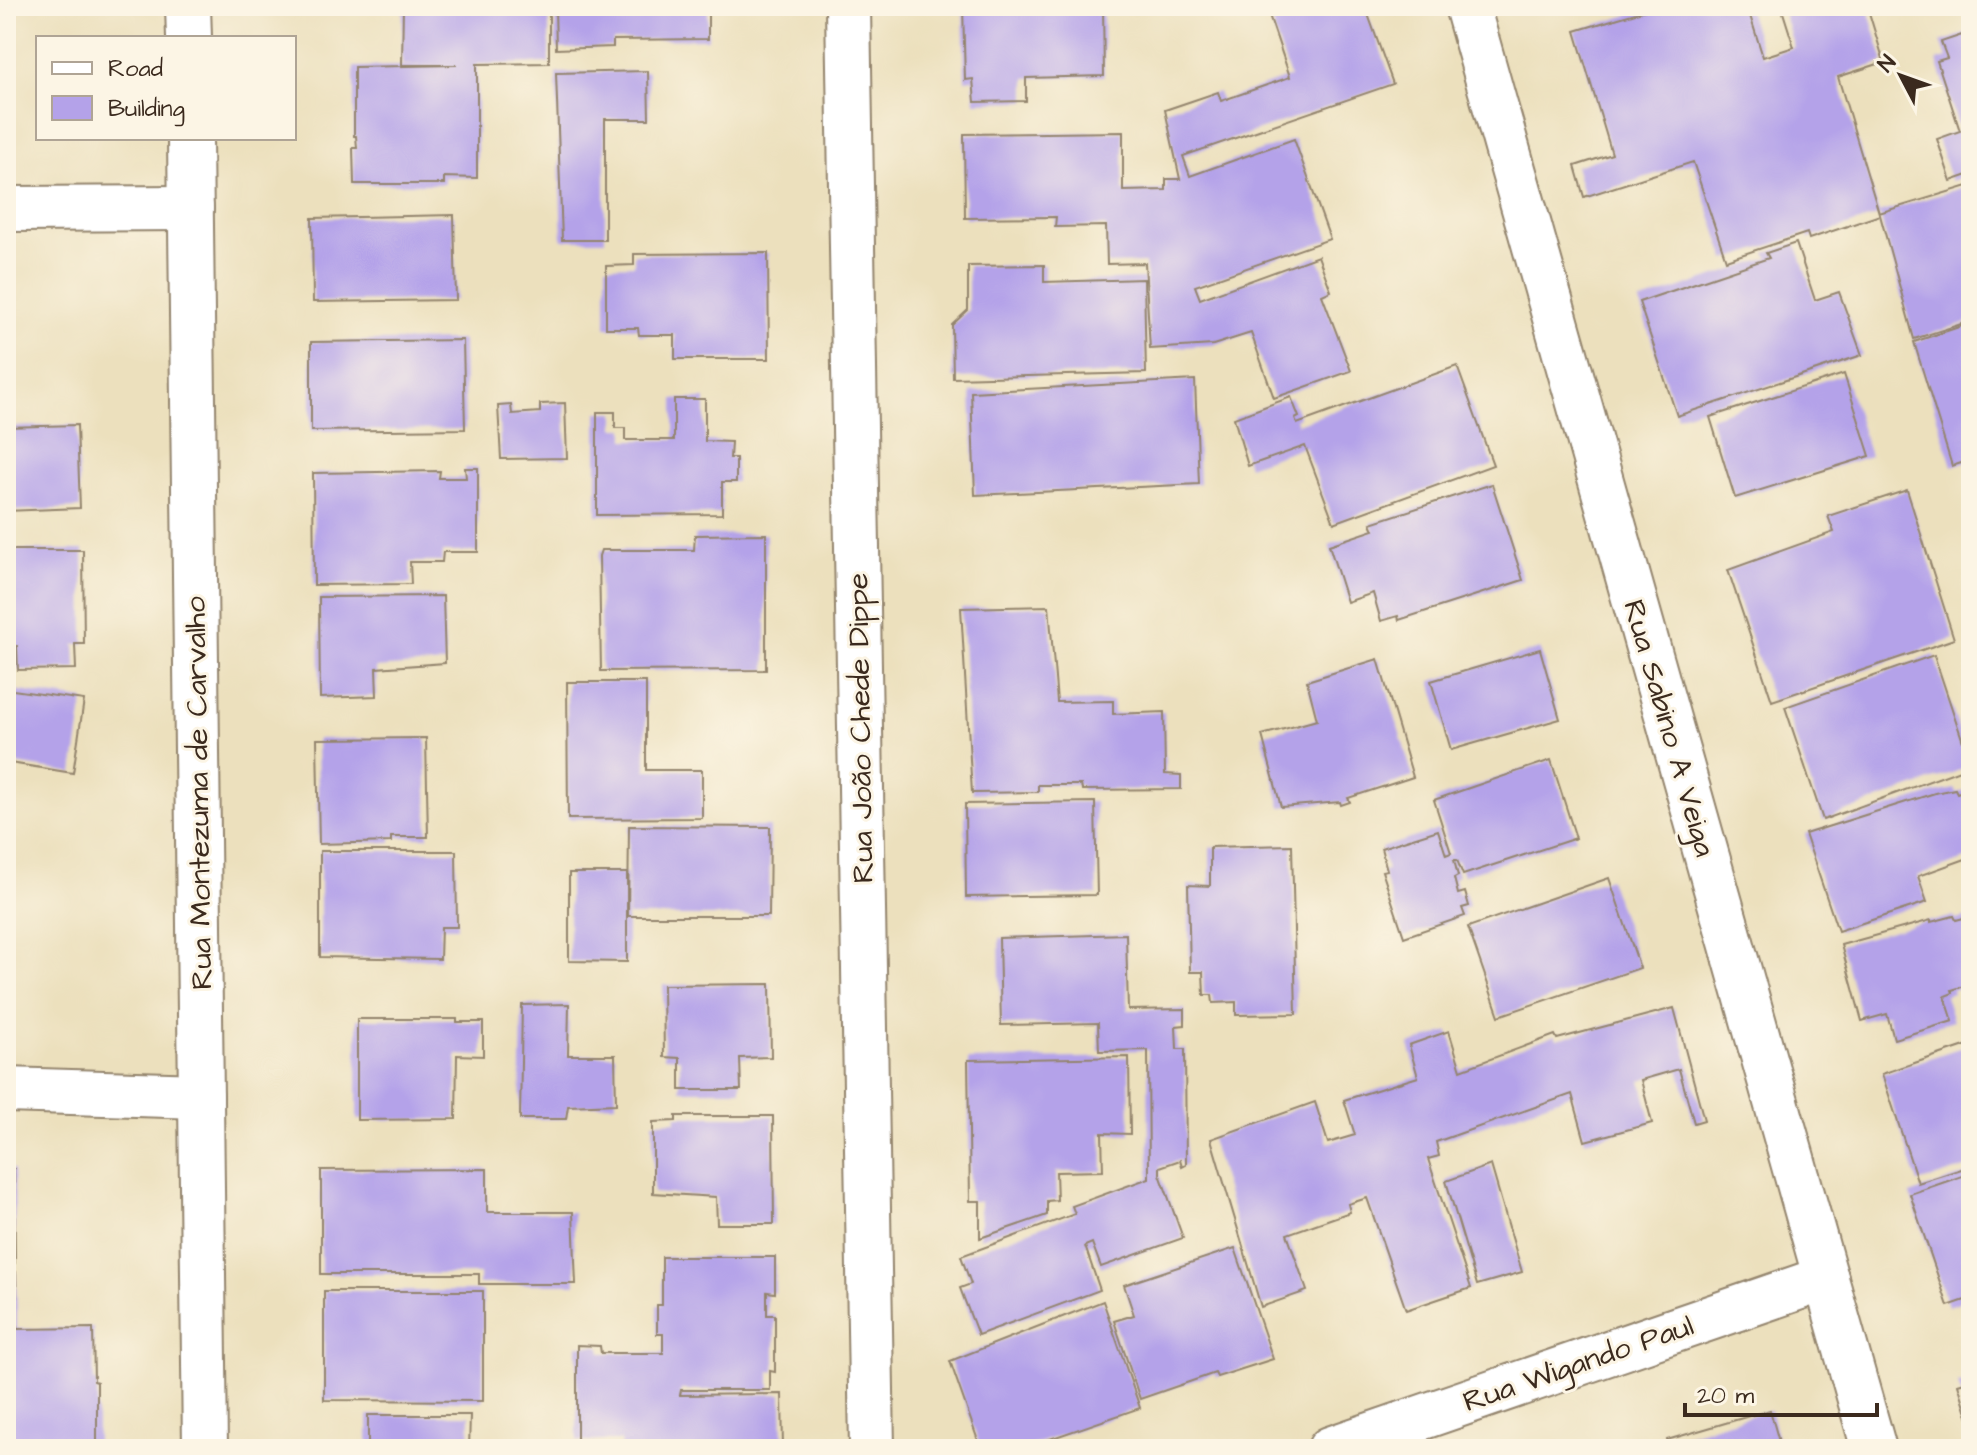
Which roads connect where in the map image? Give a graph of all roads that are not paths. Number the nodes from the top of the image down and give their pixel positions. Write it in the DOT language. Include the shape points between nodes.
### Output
graph roads {
  1 [pos="188,6"];
  2 [pos="848,6"];
  3 [pos="1467,6"];
  4 [pos="189,36"];
  5 [pos="190,140"];
  6 [pos="191,208"];
  7 [pos="6,209"];
  8 [pos="6,1090"];
  9 [pos="201,1096"];
  10 [pos="1826,1278"];
  11 [pos="205,1449"];
  12 [pos="872,1449"];
  13 [pos="1330,1449"];
  14 [pos="1874,1449"];
  1 -- 4 [label="street"];
  2 -- 12 [label="street, Rua João Chede Dippe"];
  3 -- 10 [label="street, Rua Sabino A Veiga"];
  5 -- 6 [label="street, Rua Montezuma de Carvalho"];
  6 -- 7 [label="street"];
  6 -- 9 [label="street, Rua Montezuma de Carvalho"];
  8 -- 9 [label="street"];
  9 -- 11 [label="street, Rua Montezuma de Carvalho"];
  10 -- 13 [label="street, Rua Wigando Paul"];
  10 -- 14 [label="street, Rua Sabino A Veiga"];
}
